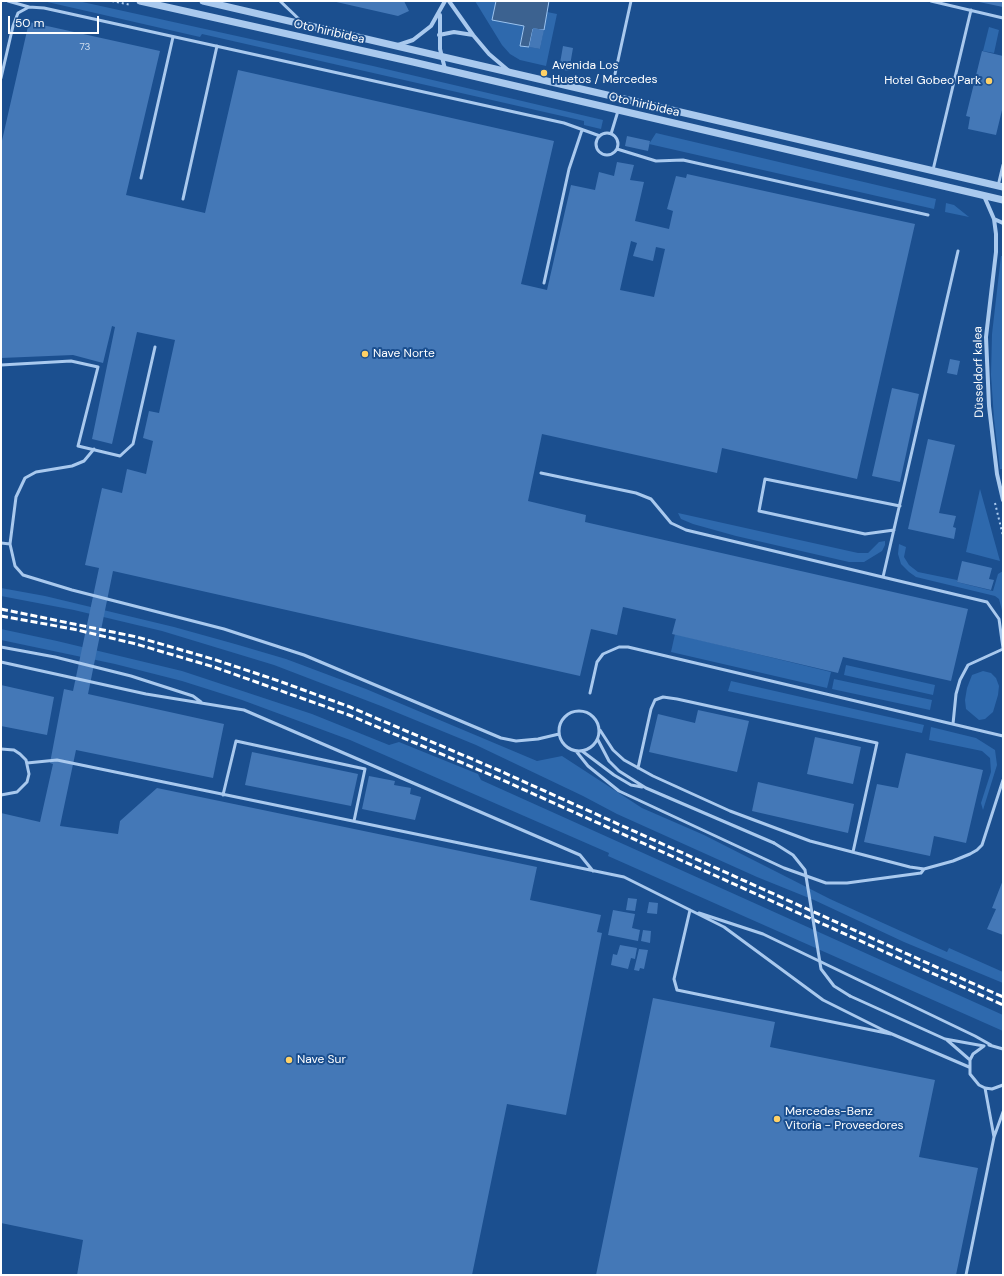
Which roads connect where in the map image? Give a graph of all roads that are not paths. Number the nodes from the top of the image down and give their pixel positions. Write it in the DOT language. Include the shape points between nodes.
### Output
graph roads {
  1 [pos="8,1"];
  2 [pos="140,1"];
  3 [pos="203,1"];
  4 [pos="280,1"];
  5 [pos="445,1"];
  6 [pos="449,1"];
  7 [pos="631,1"];
  8 [pos="931,1"];
  9 [pos="29,7"];
  10 [pos="971,10"];
  11 [pos="440,12"];
  12 [pos="1003,18"];
  13 [pos="305,24"];
  14 [pos="439,35"];
  15 [pos="473,35"];
  16 [pos="173,37"];
  17 [pos="217,46"];
  18 [pos="397,46"];
  19 [pos="441,56"];
  20 [pos="445,70"];
  21 [pos="511,72"];
  22 [pos="615,74"];
  23 [pos="1,78"];
  24 [pos="618,111"];
  25 [pos="582,130"];
  26 [pos="611,134"];
  27 [pos="600,136"];
  28 [pos="617,149"];
  29 [pos="1003,165"];
  30 [pos="932,170"];
  31 [pos="141,178"];
  32 [pos="1001,187"];
  33 [pos="984,196"];
  34 [pos="183,199"];
  35 [pos="1003,200"];
  36 [pos="928,215"];
  37 [pos="994,220"];
  38 [pos="1003,223"];
  39 [pos="958,251"];
  40 [pos="544,283"];
  41 [pos="155,347"];
  42 [pos="1,365"];
  43 [pos="94,450"];
  44 [pos="541,473"];
  45 [pos="1003,500"];
  46 [pos="900,506"];
  47 [pos="894,530"];
  48 [pos="1,543"];
  49 [pos="10,544"];
  50 [pos="883,577"];
  51 [pos="1,648"];
  52 [pos="1003,648"];
  53 [pos="1,662"];
  54 [pos="590,693"];
  55 [pos="202,703"];
  56 [pos="953,724"];
  57 [pos="600,730"];
  58 [pos="559,734"];
  59 [pos="1003,736"];
  60 [pos="598,740"];
  61 [pos="1,749"];
  62 [pos="576,751"];
  63 [pos="582,751"];
  64 [pos="27,763"];
  65 [pos="638,768"];
  66 [pos="1003,780"];
  67 [pos="646,788"];
  68 [pos="1,794"];
  69 [pos="223,795"];
  70 [pos="354,821"];
  71 [pos="853,852"];
  72 [pos="924,869"];
  73 [pos="593,871"];
  74 [pos="690,910"];
  75 [pos="895,1035"];
  76 [pos="945,1039"];
  77 [pos="990,1045"];
  78 [pos="984,1046"];
  79 [pos="1003,1049"];
  80 [pos="970,1060"];
  81 [pos="969,1067"];
  82 [pos="1003,1084"];
  83 [pos="985,1088"];
  84 [pos="1003,1112"];
  85 [pos="994,1138"];
  86 [pos="966,1275"];
  1 -- 9 [label="lane"];
  2 -- 20 [label="street, Oto hiribidea"];
  3 -- 13 [label="street, Oto hiribidea"];
  4 -- 13 [label="lane"];
  5 -- 11 [label="street"];
  6 -- 15 [label="street"];
  7 -- 22 [label="lane"];
  8 -- 10 [label="lane"];
  9 -- 16 [label="lane" via="44,8"];
  9 -- 23 [label="lane" via="18,13"];
  10 -- 12 [label="lane"];
  10 -- 30 [label="lane"];
  11 -- 14 [label="street"];
  11 -- 18 [label="street" via="424,33"];
  13 -- 18 [label="street, Oto hiribidea"];
  14 -- 15 [label="street" via="454,32"];
  14 -- 19 [label="street"];
  15 -- 21 [label="street" via="489,54"];
  16 -- 17 [label="lane"];
  16 -- 31 [label="lane"];
  17 -- 25 [label="lane" via="564,123"];
  17 -- 34 [label="lane"];
  18 -- 19 [label="street, Oto hiribidea"];
  19 -- 20 [label="street"];
  19 -- 21 [label="street, Oto hiribidea"];
  20 -- 24 [label="street, Oto hiribidea"];
  21 -- 30 [label="street, Oto hiribidea"];
  24 -- 26 [label="lane"];
  24 -- 33 [label="street, Oto hiribidea"];
  25 -- 27 [label="lane"];
  25 -- 40 [label="lane" via="569,170"];
  26 -- 27 [label="lane" via="605,133"];
  26 -- 28 [label="lane" via="616,138"];
  27 -- 28 [label="lane" via="597,148 601,153 613,154"];
  28 -- 36 [label="lane" via="656,161 683,160"];
  29 -- 32 [label="lane"];
  30 -- 32 [label="street, Oto hiribidea"];
  33 -- 35 [label="street, Oto hiribidea"];
  33 -- 37 [label="street, Düsseldorf kalea"];
  37 -- 38 [label="street"];
  37 -- 45 [label="street, Düsseldorf kalea" via="996,252 986,337 989,406 997,474"];
  39 -- 46 [label="lane"];
  41 -- 43 [label="lane" via="133,444 120,456"];
  42 -- 43 [label="lane" via="71,361 98,367 78,446"];
  43 -- 49 [label="lane" via="84,461 72,466 36,472 25,478 16,497"];
  44 -- 50 [label="lane" via="636,493 651,499 671,523 686,530"];
  46 -- 47 [label="lane"];
  46 -- 47 [label="lane" via="765,478 759,511 865,534"];
  47 -- 50 [label="lane"];
  48 -- 49 [label="lane"];
  49 -- 58 [label="lane" via="16,566 23,576 224,629 304,655 501,738 516,741"];
  50 -- 52 [label="lane" via="987,602 999,619"];
  51 -- 55 [label="lane" via="55,657 131,676 193,696"];
  52 -- 56 [label="lane" via="968,665 956,694"];
  53 -- 55 [label="lane" via="146,694"];
  54 -- 56 [label="lane" via="597,662 603,654 619,647 628,647"];
  55 -- 73 [label="lane" via="244,710 580,855"];
  56 -- 59 [label="lane"];
  57 -- 58 [label="lane" via="592,714 579,710 561,720"];
  57 -- 60 [label="lane"];
  57 -- 65 [label="lane" via="613,750"];
  58 -- 62 [label="lane" via="565,745"];
  60 -- 63 [label="lane"];
  60 -- 67 [label="lane" via="609,761 619,771"];
  61 -- 64 [label="lane" via="14,750"];
  62 -- 63 [label="lane"];
  62 -- 72 [label="lane" via="588,766 619,791 784,868 826,884 921,873"];
  63 -- 67 [label="lane" via="614,775"];
  64 -- 68 [label="lane" via="29,774 22,788 11,795"];
  64 -- 69 [label="lane" via="57,760"];
  65 -- 71 [label="lane" via="730,811 785,833"];
  65 -- 71 [label="lane" via="651,709 655,700 663,697 877,743"];
  66 -- 72 [label="lane" via="982,845 970,854"];
  67 -- 76 [label="lane, bridge" via="774,843 793,855 805,870 820,969 834,986 850,996"];
  69 -- 70 [label="lane"];
  69 -- 70 [label="lane" via="236,741 365,769"];
  70 -- 73 [label="lane"];
  71 -- 72 [label="lane"];
  73 -- 74 [label="lane" via="624,877"];
  74 -- 75 [label="lane" via="724,927 823,1000"];
  74 -- 75 [label="lane" via="674,979 677,990"];
  74 -- 77 [label="lane" via="763,934"];
  75 -- 81 [label="lane"];
  76 -- 78 [label="lane"];
  76 -- 80 [label="lane"];
  77 -- 78 [label="lane"];
  77 -- 79 [label="lane"];
  78 -- 80 [label="lane" via="973,1054"];
  80 -- 81 [label="lane"];
  81 -- 83 [label="lane" via="974,1080"];
  82 -- 83 [label="lane"];
  83 -- 85 [label="lane"];
  84 -- 85 [label="lane"];
  85 -- 86 [label="lane"];
}
